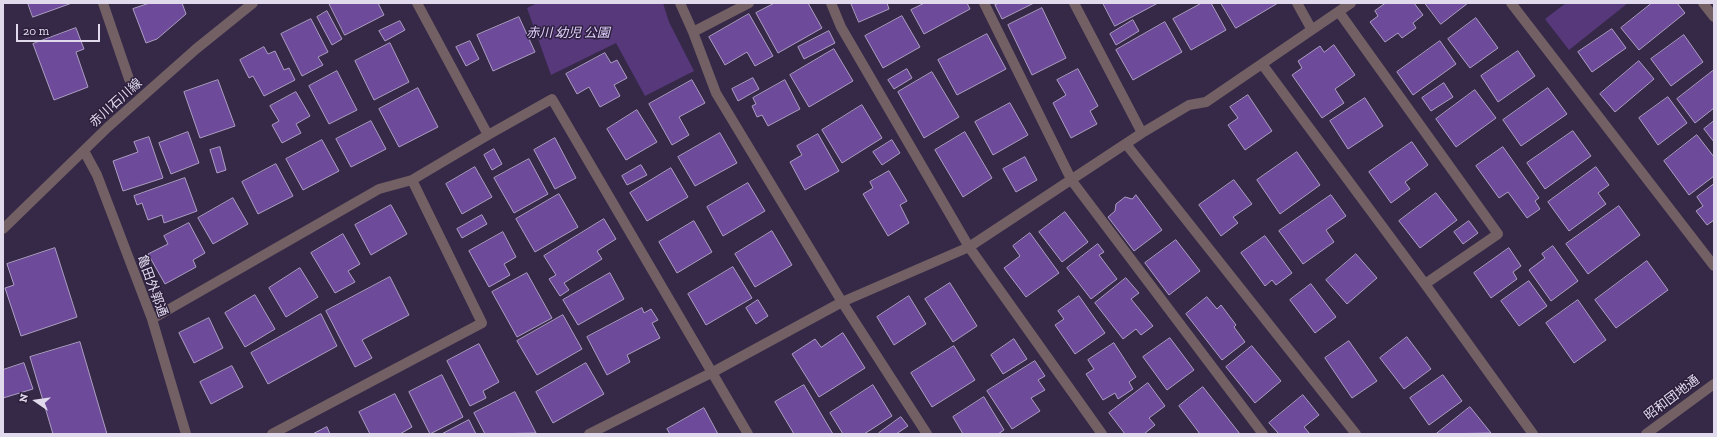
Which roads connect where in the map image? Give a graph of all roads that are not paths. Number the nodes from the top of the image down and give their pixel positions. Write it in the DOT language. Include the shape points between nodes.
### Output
graph roads {
  1 [pos="103,3"];
  2 [pos="253,3"];
  3 [pos="417,3"];
  4 [pos="680,3"];
  5 [pos="749,3"];
  6 [pos="831,3"];
  7 [pos="984,3"];
  8 [pos="1074,3"];
  9 [pos="1297,3"];
  10 [pos="1351,3"];
  11 [pos="1510,3"];
  12 [pos="1703,3"];
  13 [pos="1339,12"];
  14 [pos="1714,17"];
  15 [pos="1312,30"];
  16 [pos="693,32"];
  17 [pos="1262,64"];
  18 [pos="129,79"];
  19 [pos="1142,133"];
  20 [pos="488,135"];
  21 [pos="1126,144"];
  22 [pos="84,151"];
  23 [pos="412,180"];
  24 [pos="1072,180"];
  25 [pos="3,228"];
  26 [pos="969,247"];
  27 [pos="1714,266"];
  28 [pos="1425,284"];
  29 [pos="842,302"];
  30 [pos="152,319"];
  31 [pos="713,372"];
  32 [pos="1714,384"];
  33 [pos="186,434"];
  34 [pos="272,434"];
  35 [pos="589,434"];
  36 [pos="748,434"];
  37 [pos="927,434"];
  38 [pos="1102,434"];
  39 [pos="1263,434"];
  40 [pos="1356,434"];
  41 [pos="1533,434"];
  42 [pos="1646,434"];
  1 -- 18 [label="street"];
  2 -- 22 [label="street, 赤川石川線" via="196,49"];
  3 -- 20 [label="street"];
  4 -- 16 [label="street"];
  5 -- 16 [label="street"];
  6 -- 26 [label="street" via="840,27"];
  7 -- 24 [label="street"];
  8 -- 19 [label="street"];
  9 -- 15 [label="street"];
  10 -- 13 [label="street"];
  11 -- 27 [label="street"];
  12 -- 14 [label="street"];
  13 -- 15 [label="street"];
  13 -- 28 [label="street" via="1498,234"];
  15 -- 17 [label="street"];
  16 -- 29 [label="street" via="716,93"];
  17 -- 19 [label="street" via="1206,102 1189,105"];
  17 -- 28 [label="street"];
  19 -- 21 [label="street"];
  20 -- 23 [label="street"];
  20 -- 31 [label="street" via="552,99"];
  21 -- 24 [label="street"];
  21 -- 40 [label="street"];
  22 -- 25 [label="street, 赤川石川線"];
  22 -- 30 [label="street, 亀田外郭通" via="97,175"];
  23 -- 30 [label="street" via="379,189"];
  23 -- 34 [label="street" via="482,323"];
  24 -- 26 [label="street"];
  24 -- 39 [label="street"];
  26 -- 29 [label="street"];
  26 -- 38 [label="street"];
  28 -- 41 [label="street"];
  29 -- 31 [label="street"];
  29 -- 37 [label="street"];
  30 -- 33 [label="street, 亀田外郭通"];
  31 -- 35 [label="street"];
  31 -- 36 [label="street"];
  32 -- 42 [label="street, 昭和団地通"];
}
